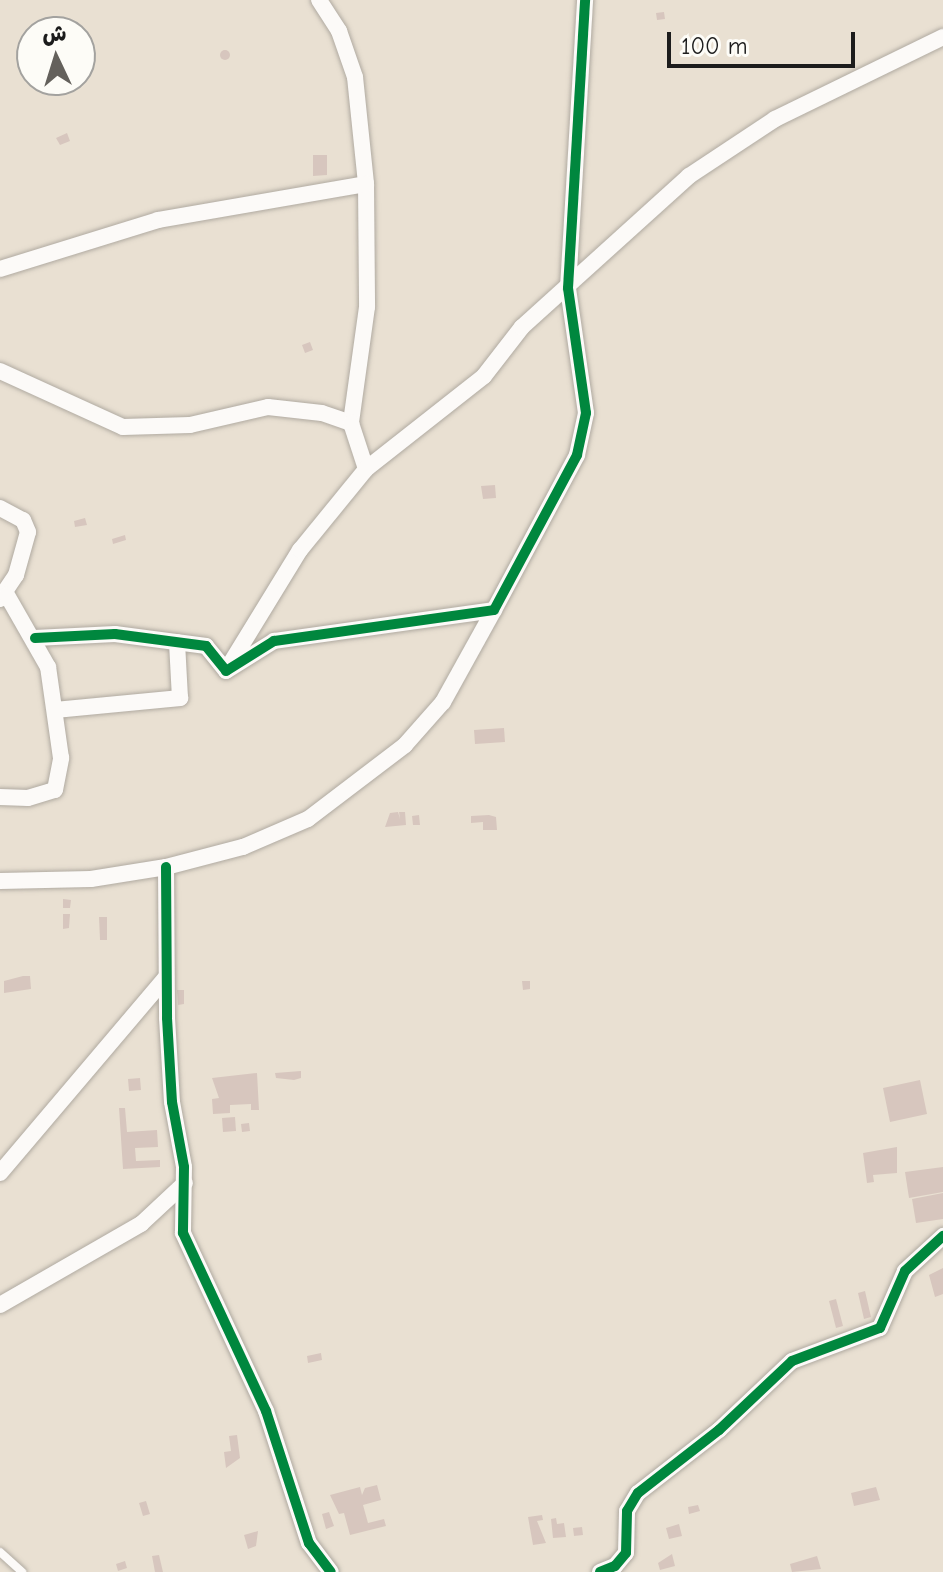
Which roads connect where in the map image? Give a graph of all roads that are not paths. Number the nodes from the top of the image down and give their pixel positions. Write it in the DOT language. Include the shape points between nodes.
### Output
graph roads {
  1 [pos="319,0"];
  2 [pos="585,0"];
  3 [pos="943,37"];
  4 [pos="366,184"];
  5 [pos="0,269"];
  6 [pos="568,288"];
  7 [pos="0,371"];
  8 [pos="351,423"];
  9 [pos="366,469"];
  10 [pos="0,508"];
  11 [pos="4,597"];
  12 [pos="494,610"];
  13 [pos="35,638"];
  14 [pos="177,642"];
  15 [pos="226,671"];
  16 [pos="55,710"];
  17 [pos="0,797"];
  18 [pos="166,867"];
  19 [pos="0,881"];
  20 [pos="166,977"];
  21 [pos="0,1173"];
  22 [pos="185,1183"];
  23 [pos="943,1236"];
  24 [pos="0,1305"];
  25 [pos="0,1552"];
  26 [pos="610,1570"];
  27 [pos="22,1572"];
  28 [pos="331,1572"];
  1 -- 4 [label="street" via="339,31 355,77"];
  2 -- 6 [label="street"];
  3 -- 6 [label="street" via="730,145"];
  4 -- 5 [label="street" via="158,220"];
  4 -- 8 [label="street" via="367,307"];
  6 -- 9 [label="street" via="512,338 484,376"];
  6 -- 12 [label="street" via="586,413 577,455"];
  7 -- 8 [label="street" via="123,427 190,425 268,407 298,407"];
  8 -- 9 [label="street"];
  9 -- 15 [label="street" via="300,550"];
  10 -- 11 [label="street" via="23,520 28,532"];
  11 -- 13 [label="street"];
  12 -- 15 [label="street" via="274,641"];
  12 -- 18 [label="street" via="443,702 358,786 308,819 243,847"];
  13 -- 14 [label="street" via="115,634"];
  13 -- 16 [label="street" via="48,667"];
  14 -- 15 [label="street" via="206,646"];
  14 -- 16 [label="street" via="180,698"];
  16 -- 17 [label="street" via="61,758 55,790 28,798"];
  18 -- 19 [label="street" via="91,879"];
  18 -- 20 [label="street"];
  20 -- 21 [label="street"];
  20 -- 22 [label="street" via="172,1102"];
  22 -- 24 [label="street" via="141,1224"];
  22 -- 28 [label="street" via="187,1247 266,1411 309,1543"];
  23 -- 26 [label="street" via="905,1271 880,1328 792,1361 719,1430 638,1493 627,1511 626,1553"];
  25 -- 27 [label="lane"];
}
